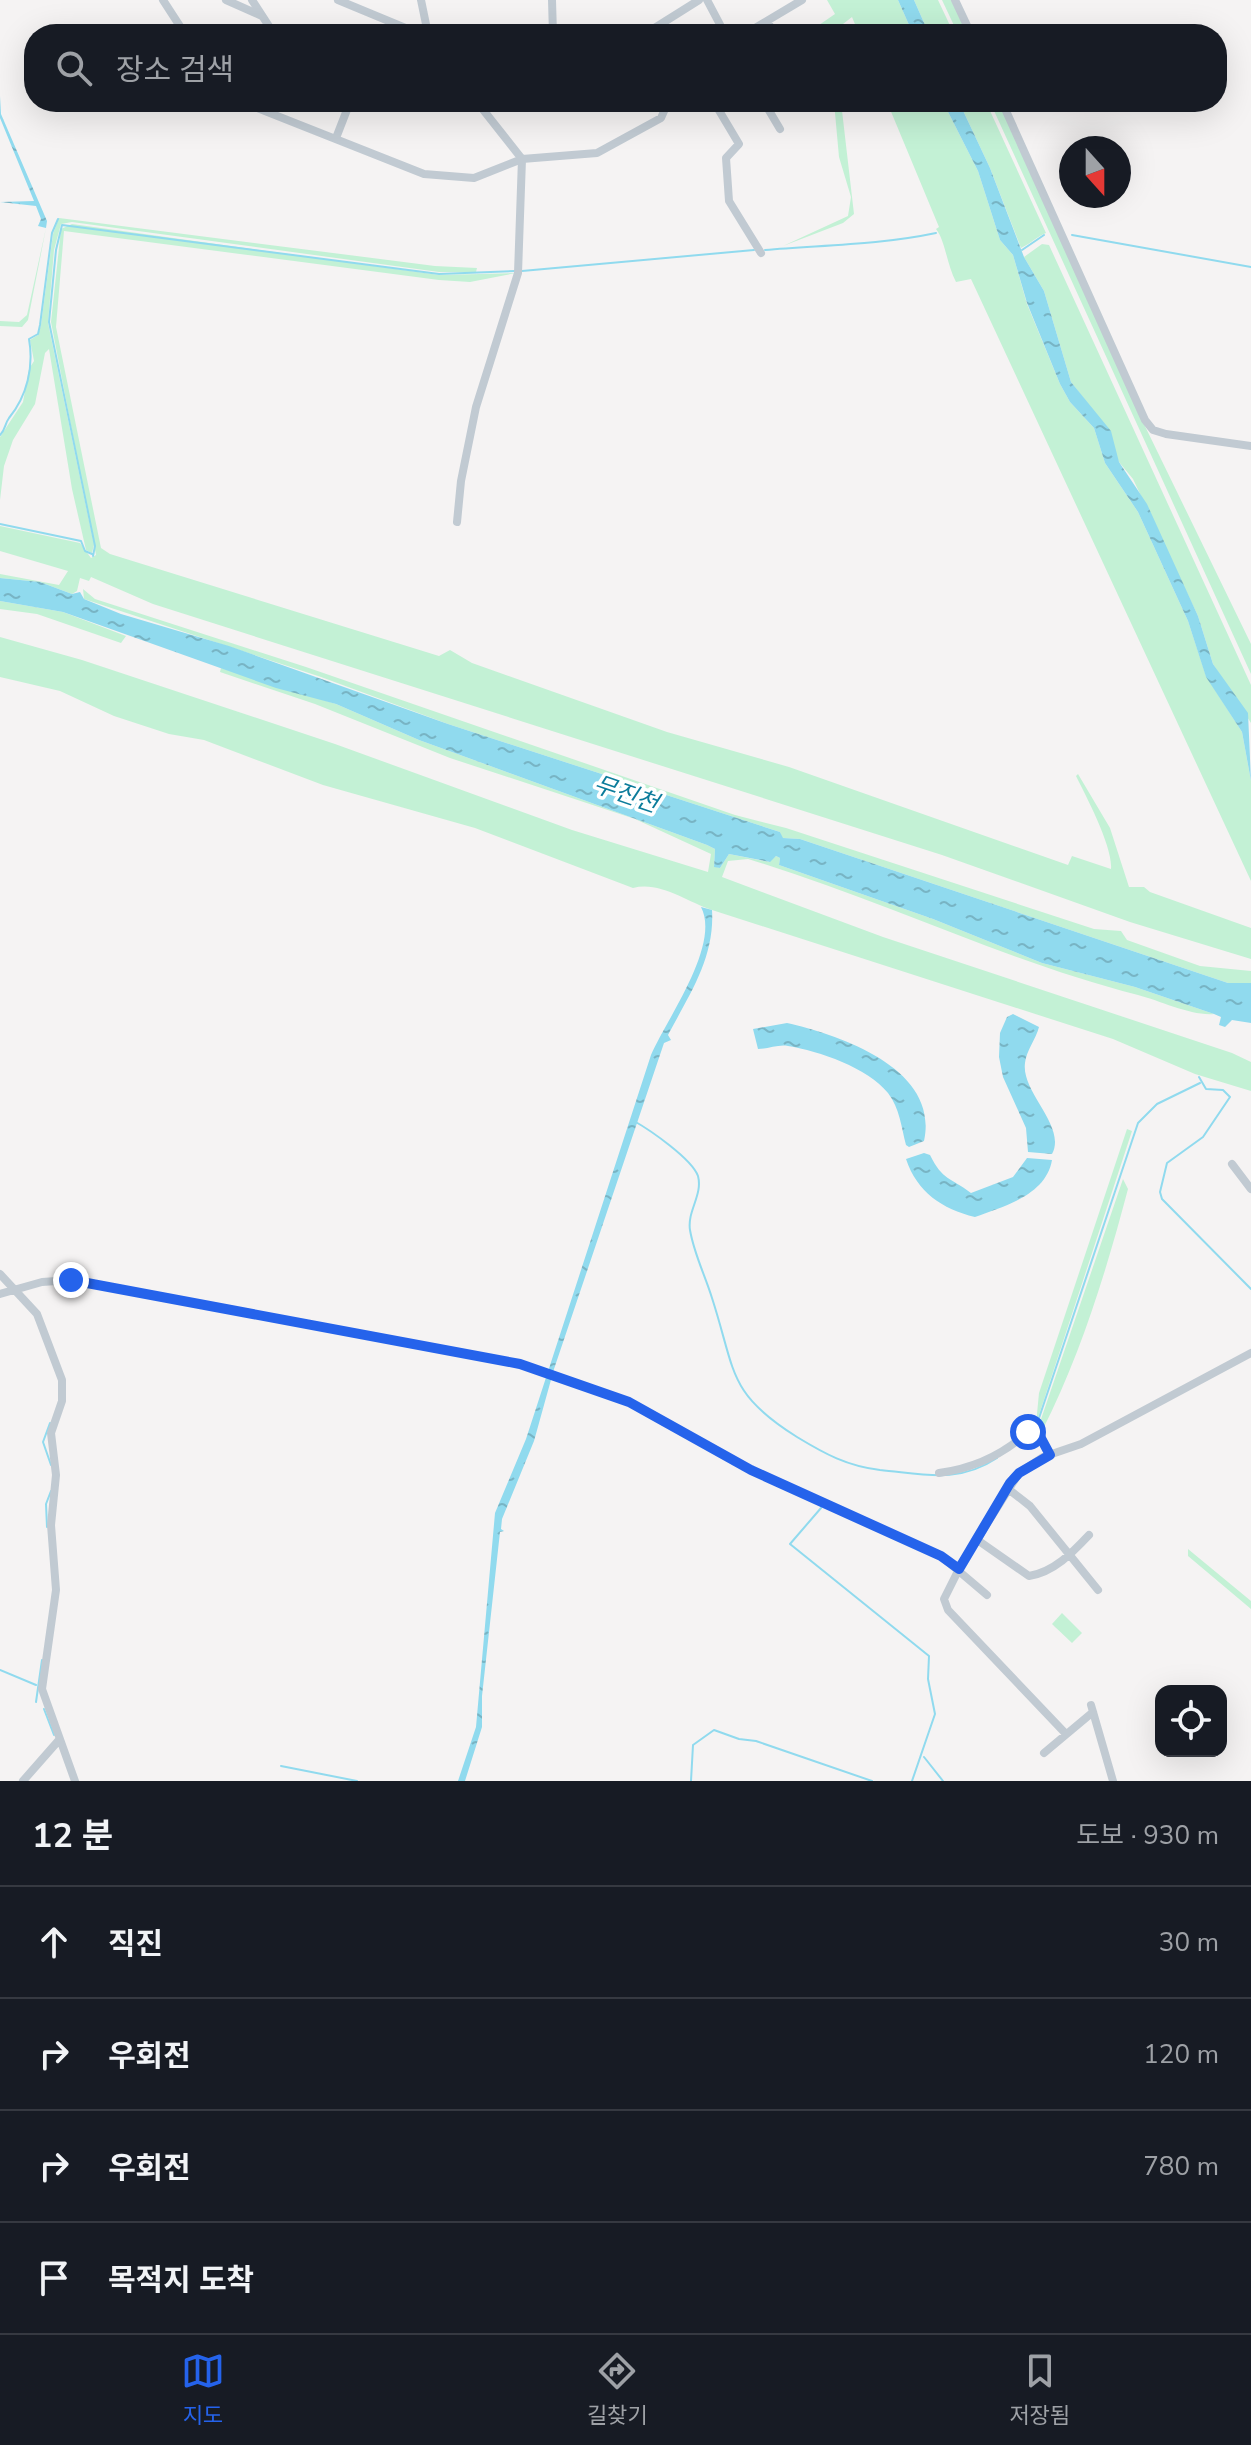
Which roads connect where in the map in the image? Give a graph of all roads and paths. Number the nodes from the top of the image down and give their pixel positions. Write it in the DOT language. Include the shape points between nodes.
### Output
graph roads {
  1 [pos="163,0"];
  2 [pos="226,0"];
  3 [pos="252,0"];
  4 [pos="338,0"];
  5 [pos="421,0"];
  6 [pos="552,0"];
  7 [pos="699,0"];
  8 [pos="707,0"];
  9 [pos="802,0"];
  10 [pos="955,0"];
  11 [pos="263,17"];
  12 [pos="767,21"];
  13 [pos="179,24"];
  14 [pos="268,24"];
  15 [pos="396,24"];
  16 [pos="426,24"];
  17 [pos="553,24"];
  18 [pos="661,24"];
  19 [pos="720,24"];
  20 [pos="762,24"];
  21 [pos="769,24"];
  22 [pos="966,24"];
  23 [pos="268,112"];
  24 [pos="346,112"];
  25 [pos="485,112"];
  26 [pos="664,112"];
  27 [pos="720,112"];
  28 [pos="770,112"];
  29 [pos="1006,112"];
  30 [pos="780,129"];
  31 [pos="336,138"];
  32 [pos="522,159"];
  33 [pos="760,250"];
  34 [pos="1251,446"];
  35 [pos="457,522"];
  36 [pos="1232,1164"];
  37 [pos="1251,1189"];
  38 [pos="0,1274"];
  39 [pos="14,1289"];
  40 [pos="0,1294"];
  41 [pos="1251,1353"];
  42 [pos="1050,1455"];
  43 [pos="939,1473"];
  44 [pos="1007,1488"];
  45 [pos="1089,1535"];
  46 [pos="976,1539"];
  47 [pos="1071,1554"];
  48 [pos="959,1569"];
  49 [pos="1098,1590"];
  50 [pos="987,1595"];
  51 [pos="1066,1734"];
  52 [pos="59,1740"];
  53 [pos="1044,1753"];
  54 [pos="23,1781"];
  55 [pos="75,1781"];
  56 [pos="1113,1781"];
  1 -- 13 [label="street"];
  2 -- 11 [label="street"];
  3 -- 11 [label="street"];
  4 -- 15 [label="street"];
  5 -- 16 [label="street"];
  6 -- 17 [label="street"];
  7 -- 18 [label="street"];
  8 -- 19 [label="street"];
  9 -- 12 [label="street"];
  10 -- 22 [label="street"];
  11 -- 14 [label="street"];
  12 -- 20 [label="street"];
  12 -- 21 [label="street"];
  23 -- 31 [label="street"];
  24 -- 31 [label="street"];
  25 -- 32 [label="street"];
  26 -- 32 [label="street" via="597,153"];
  27 -- 33 [label="street" via="739,144 726,158 729,201"];
  28 -- 30 [label="street"];
  29 -- 34 [label="street" via="1145,420 1166,434"];
  31 -- 32 [label="street" via="424,174 448,178 483,176"];
  32 -- 35 [label="street" via="518,270 476,407"];
  36 -- 37 [label="street"];
  38 -- 39 [label="street"];
  39 -- 40 [label="street"];
  39 -- 48 [label="street" via="71,1280 105,1285 197,1307 520,1364 629,1402 751,1470 941,1556"];
  39 -- 52 [label="street" via="44,1327 62,1380 62,1401 51,1433 56,1590 42,1689"];
  41 -- 42 [label="street" via="1081,1444"];
  42 -- 43 [label="street" via="1036,1429 978,1465"];
  42 -- 44 [label="street" via="1019,1473"];
  44 -- 46 [label="street"];
  44 -- 47 [label="street"];
  45 -- 47 [label="street"];
  46 -- 47 [label="street" via="1029,1576"];
  46 -- 48 [label="street"];
  47 -- 49 [label="street"];
  48 -- 50 [label="street"];
  48 -- 51 [label="street" via="942,1602"];
  51 -- 53 [label="street"];
  51 -- 56 [label="street" via="1092,1709"];
  52 -- 54 [label="street"];
  52 -- 55 [label="street"];
}
